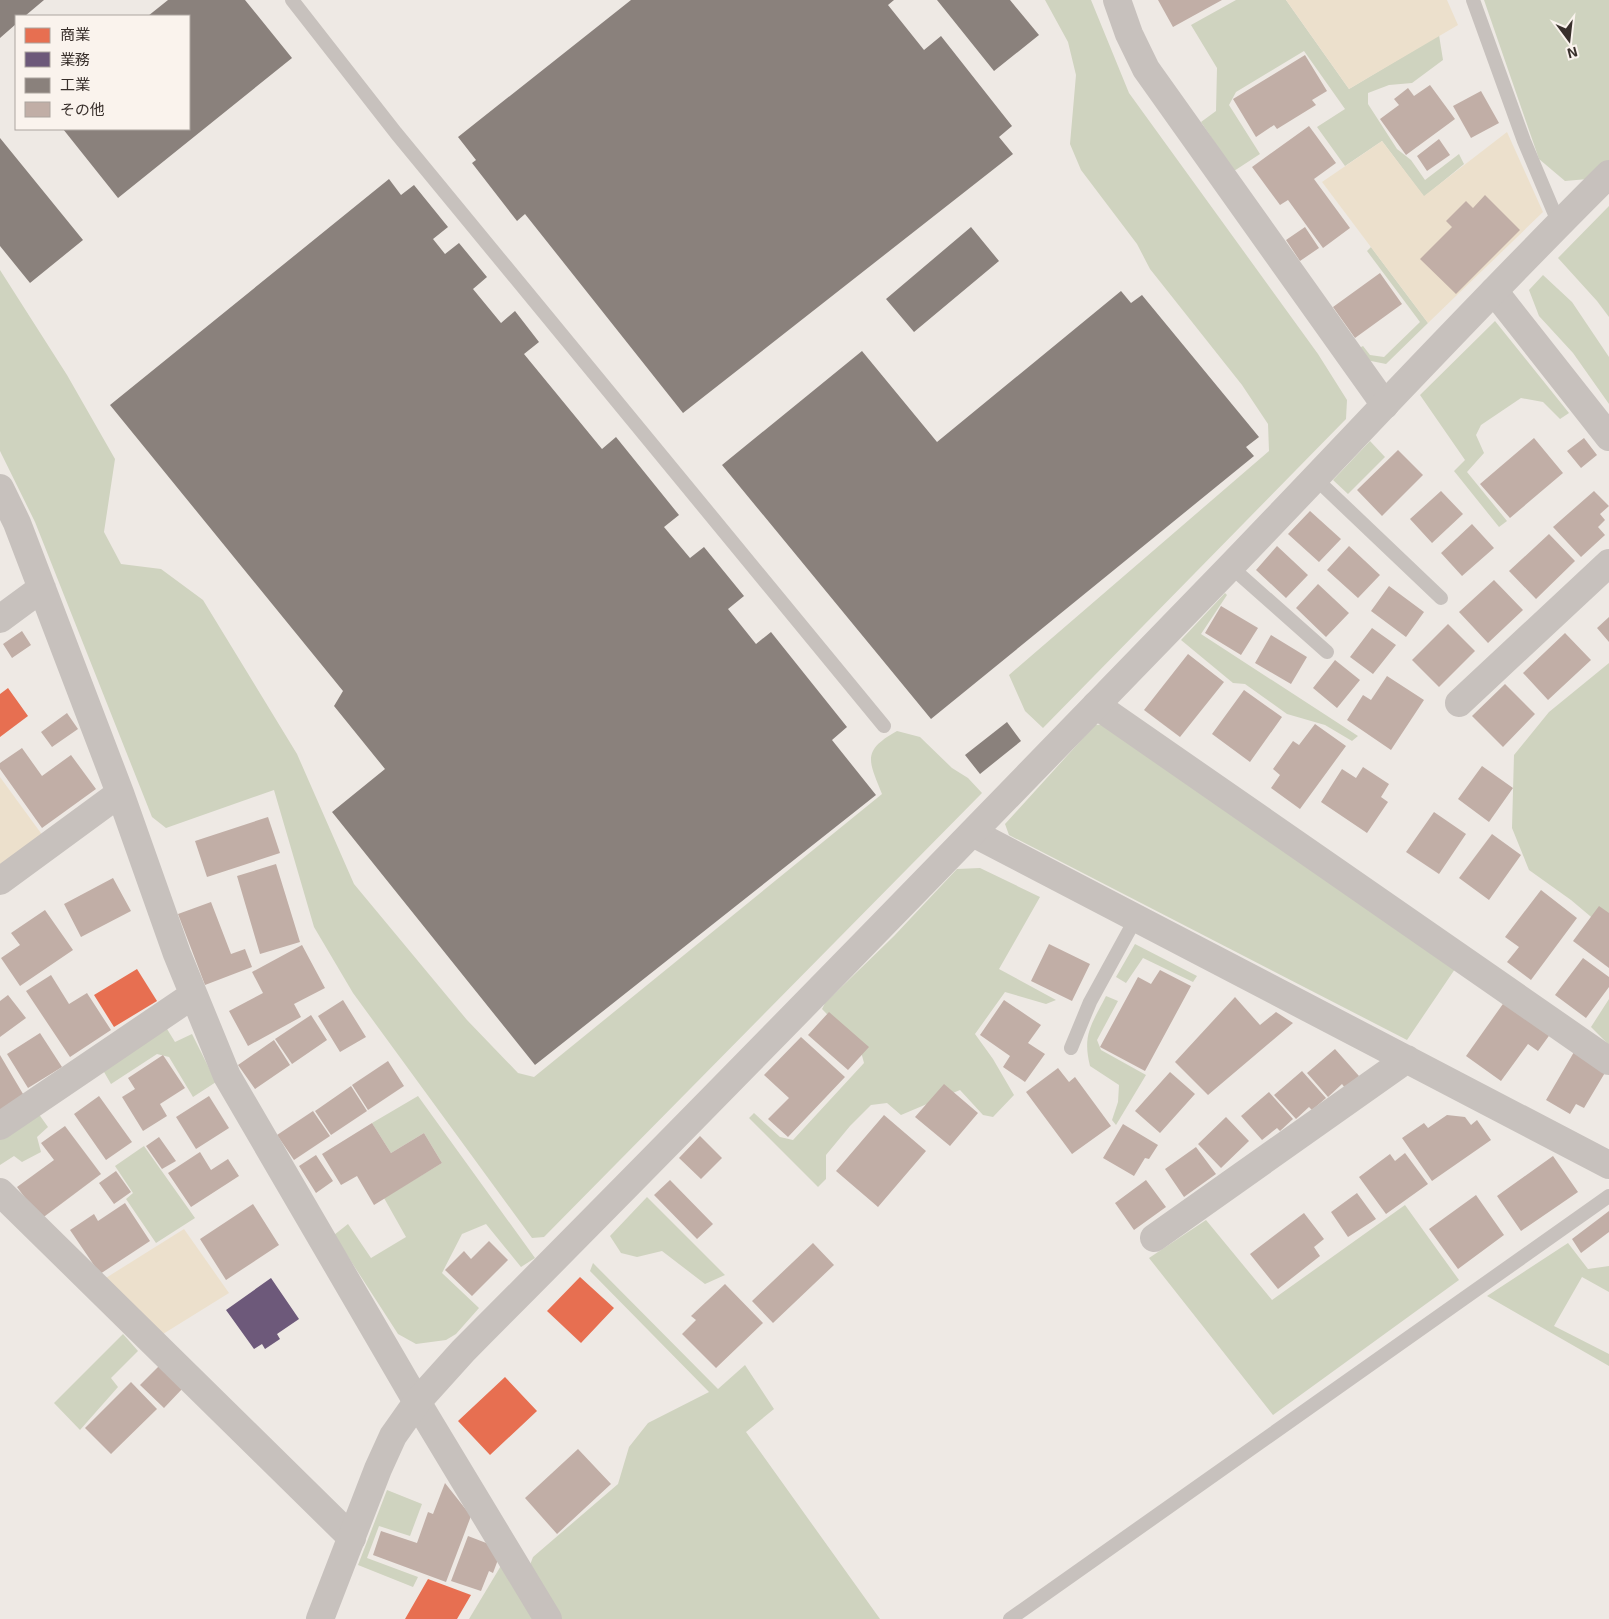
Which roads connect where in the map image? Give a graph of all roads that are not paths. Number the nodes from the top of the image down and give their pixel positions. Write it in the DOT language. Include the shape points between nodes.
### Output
graph roads {
  1 [pos="292,0"];
  2 [pos="1117,0"];
  3 [pos="1473,0"];
  4 [pos="1609,174"];
  5 [pos="1559,224"];
  6 [pos="1494,291"];
  7 [pos="1385,405"];
  8 [pos="1609,437"];
  9 [pos="1315,478"];
  10 [pos="0,488"];
  11 [pos="1609,562"];
  12 [pos="1230,566"];
  13 [pos="42,588"];
  14 [pos="1441,598"];
  15 [pos="0,619"];
  16 [pos="1327,652"];
  17 [pos="1459,703"];
  18 [pos="1096,705"];
  19 [pos="884,726"];
  20 [pos="120,793"];
  21 [pos="973,833"];
  22 [pos="0,881"];
  23 [pos="1136,918"];
  24 [pos="193,995"];
  25 [pos="1071,1048"];
  26 [pos="1407,1059"];
  27 [pos="1609,1061"];
  28 [pos="0,1126"];
  29 [pos="1609,1165"];
  30 [pos="0,1192"];
  31 [pos="1609,1196"];
  32 [pos="1154,1238"];
  33 [pos="417,1402"];
  34 [pos="352,1538"];
  35 [pos="320,1619"];
  36 [pos="548,1619"];
  37 [pos="1010,1619"];
  1 -- 19 [label="lane" via="396,133"];
  2 -- 7 [label="street" via="1146,69"];
  3 -- 5 [label="lane" via="1524,141"];
  4 -- 5 [label="street"];
  5 -- 6 [label="street"];
  6 -- 7 [label="street"];
  6 -- 8 [label="street"];
  7 -- 9 [label="street"];
  9 -- 12 [label="street"];
  9 -- 14 [label="lane"];
  10 -- 13 [label="street"];
  11 -- 17 [label="street"];
  12 -- 16 [label="lane"];
  12 -- 18 [label="street"];
  13 -- 15 [label="street"];
  13 -- 20 [label="street"];
  18 -- 21 [label="street"];
  18 -- 27 [label="street"];
  20 -- 22 [label="street"];
  20 -- 24 [label="street"];
  21 -- 23 [label="street"];
  21 -- 33 [label="street" via="463,1351"];
  23 -- 25 [label="lane" via="1090,1002"];
  23 -- 26 [label="street"];
  24 -- 28 [label="street"];
  24 -- 33 [label="street" via="228,1076"];
  26 -- 29 [label="street"];
  26 -- 32 [label="street"];
  30 -- 34 [label="street"];
  31 -- 37 [label="lane"];
  33 -- 34 [label="street" via="381,1460"];
  33 -- 36 [label="street"];
  34 -- 35 [label="street"];
}
